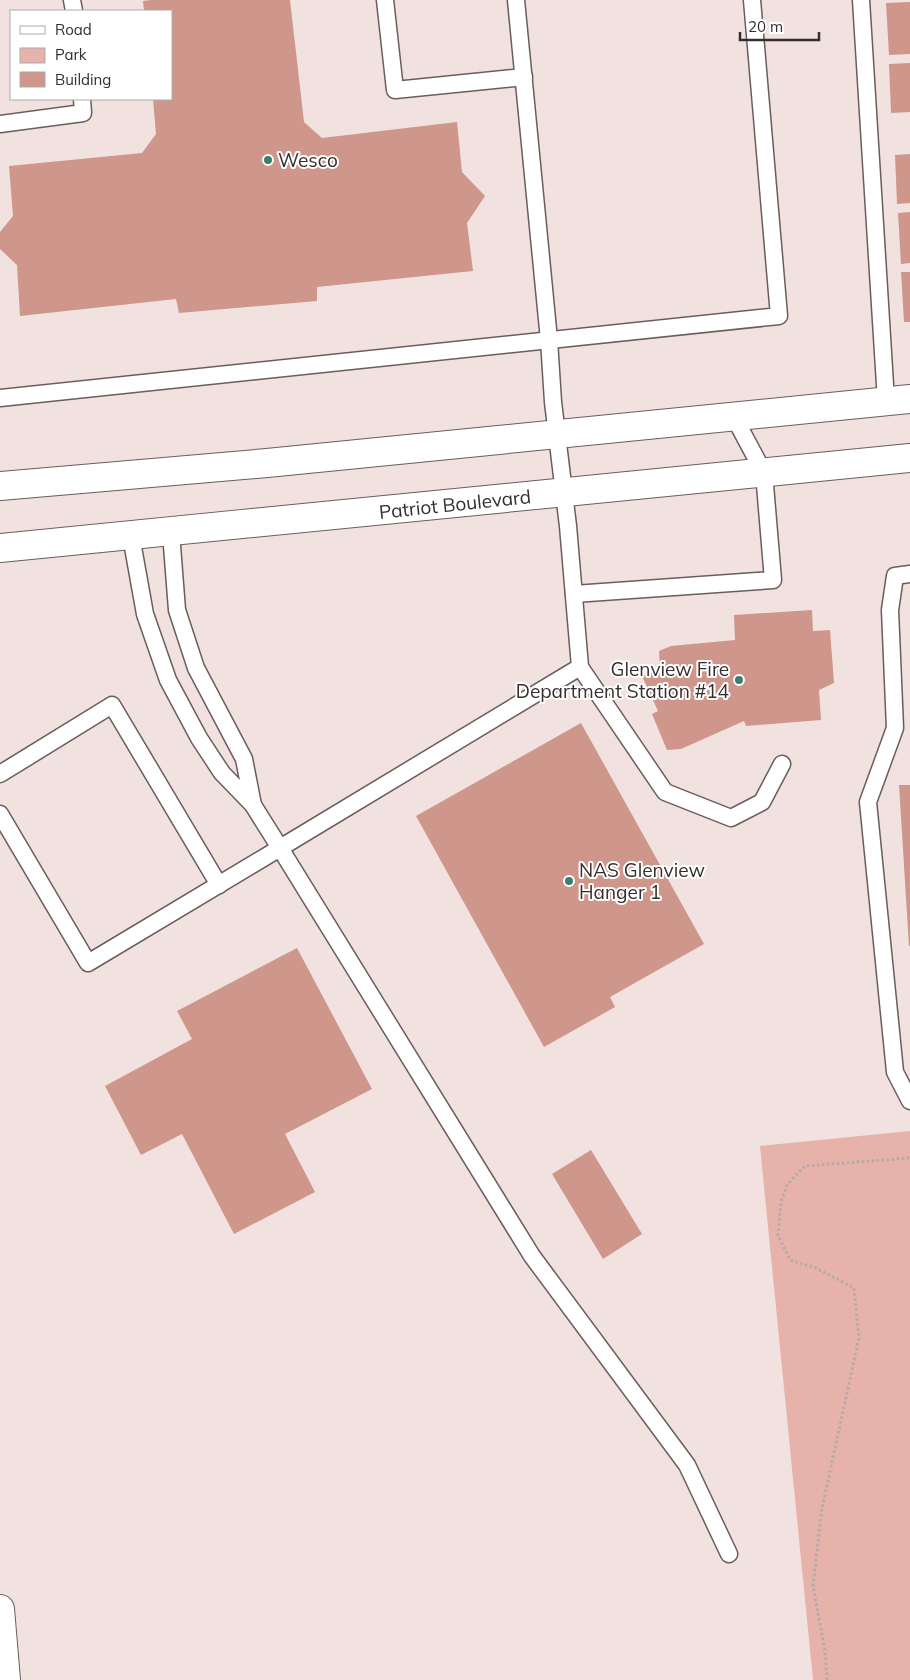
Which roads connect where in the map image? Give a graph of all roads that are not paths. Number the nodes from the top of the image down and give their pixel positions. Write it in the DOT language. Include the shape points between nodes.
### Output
graph roads {
  1 [pos="385,0"];
  2 [pos="516,0"];
  3 [pos="752,0"];
  4 [pos="860,0"];
  5 [pos="524,77"];
  6 [pos="82,100"];
  7 [pos="0,124"];
  8 [pos="549,340"];
  9 [pos="0,398"];
  10 [pos="898,400"];
  11 [pos="734,417"];
  12 [pos="557,434"];
  13 [pos="910,458"];
  14 [pos="764,472"];
  15 [pos="0,486"];
  16 [pos="564,493"];
  17 [pos="171,533"];
  18 [pos="131,536"];
  19 [pos="0,548"];
  20 [pos="910,574"];
  21 [pos="574,594"];
  22 [pos="580,667"];
  23 [pos="782,764"];
  24 [pos="0,774"];
  25 [pos="253,805"];
  26 [pos="0,814"];
  27 [pos="280,848"];
  28 [pos="219,885"];
  29 [pos="910,1101"];
  30 [pos="729,1554"];
  31 [pos="0,1609"];
  32 [pos="6,1680"];
  1 -- 5 [label="lane" via="395,90"];
  2 -- 5 [label="lane"];
  3 -- 8 [label="lane" via="779,316"];
  4 -- 10 [label="lane"];
  5 -- 8 [label="lane"];
  6 -- 7 [label="lane" via="83,113"];
  8 -- 9 [label="lane"];
  8 -- 12 [label="lane"];
  10 -- 11 [label="main road"];
  11 -- 12 [label="main road"];
  11 -- 14 [label="lane"];
  12 -- 15 [label="main road"];
  12 -- 16 [label="lane"];
  13 -- 14 [label="main road, Patriot Boulevard"];
  14 -- 16 [label="main road, Patriot Boulevard"];
  14 -- 21 [label="lane" via="773,580"];
  16 -- 17 [label="main road, Patriot Boulevard"];
  16 -- 21 [label="lane"];
  17 -- 18 [label="main road, Patriot Boulevard"];
  17 -- 25 [label="lane" via="177,610 196,668 244,759"];
  18 -- 19 [label="main road, Patriot Boulevard"];
  18 -- 25 [label="lane" via="145,614 168,680 222,773"];
  20 -- 29 [label="lane" via="895,576 890,610 895,728 868,802 895,1072"];
  21 -- 22 [label="lane"];
  22 -- 23 [label="lane" via="665,792 731,818 762,802"];
  22 -- 27 [label="lane"];
  24 -- 28 [label="lane" via="112,705"];
  25 -- 27 [label="lane"];
  26 -- 28 [label="lane" via="88,963"];
  27 -- 28 [label="lane"];
  27 -- 30 [label="lane" via="532,1256 687,1465"];
  31 -- 32 [label="main road"];
}
